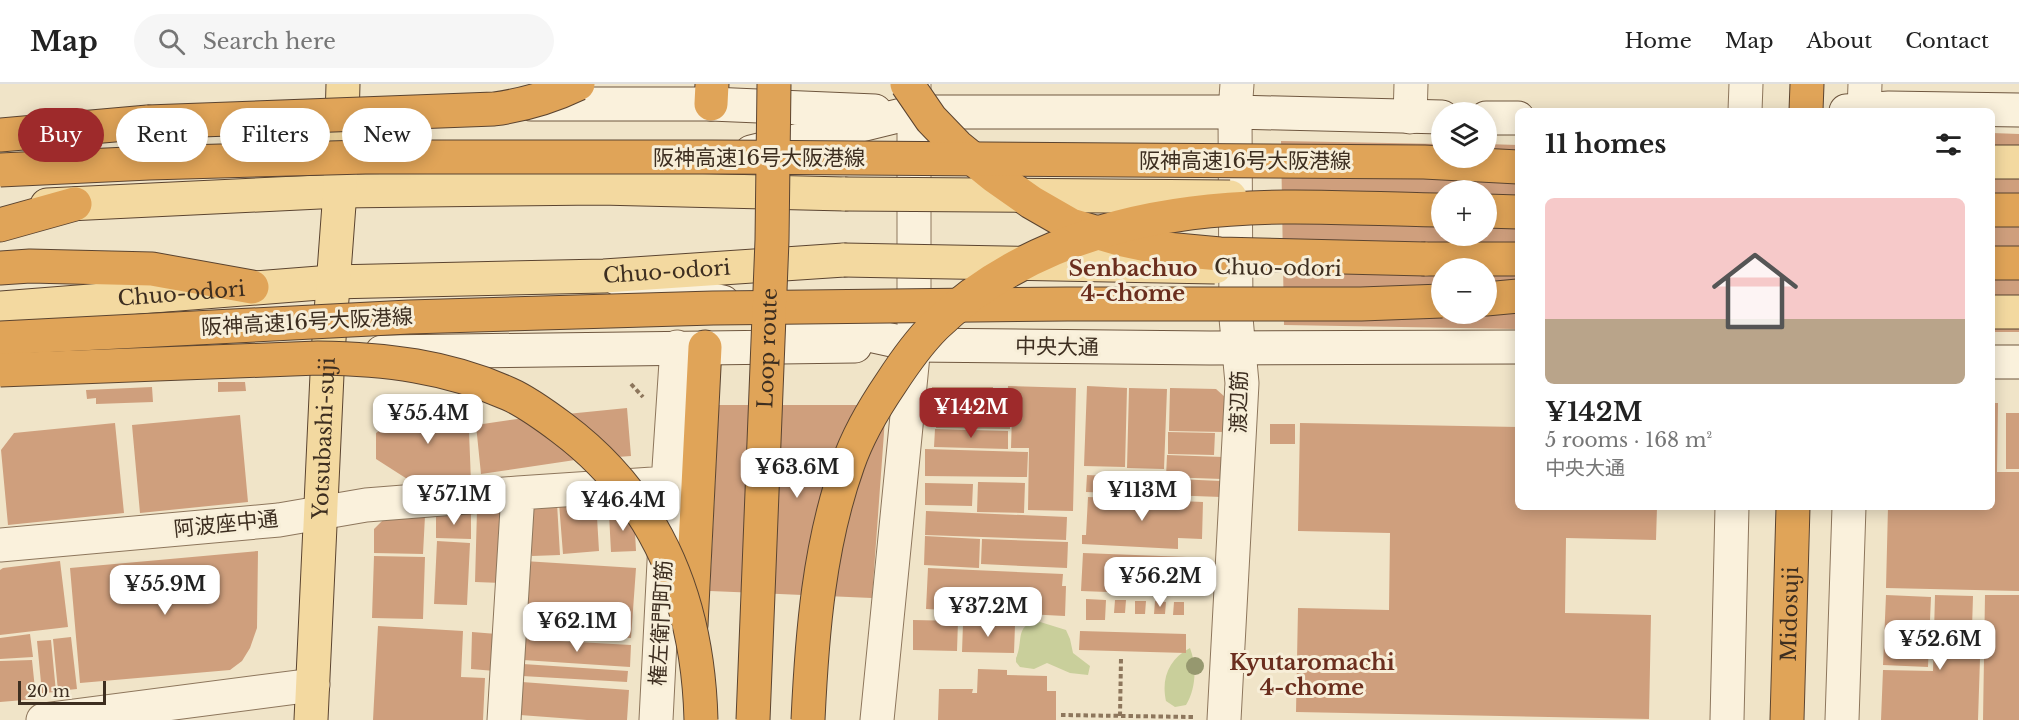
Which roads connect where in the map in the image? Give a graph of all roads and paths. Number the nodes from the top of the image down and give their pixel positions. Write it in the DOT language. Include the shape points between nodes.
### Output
graph roads {
  1 [pos="578,84"];
  2 [pos="774,84"];
  3 [pos="1411,84"];
  4 [pos="1746,84"];
  5 [pos="1807,84"];
  6 [pos="343,93"];
  7 [pos="912,93"];
  8 [pos="672,94"];
  9 [pos="712,94"];
  10 [pos="1236,98"];
  11 [pos="1860,104"];
  12 [pos="1745,108"];
  13 [pos="1806,108"];
  14 [pos="1901,108"];
  15 [pos="1995,110"];
  16 [pos="2019,110"];
  17 [pos="1426,117"];
  18 [pos="1497,118"];
  19 [pos="1515,118"];
  20 [pos="0,135"];
  21 [pos="0,147"];
  22 [pos="1995,162"];
  23 [pos="2019,162"];
  24 [pos="1515,167"];
  25 [pos="0,170"];
  26 [pos="600,188"];
  27 [pos="340,191"];
  28 [pos="1431,200"];
  29 [pos="1497,200"];
  30 [pos="1515,200"];
  31 [pos="75,204"];
  32 [pos="0,208"];
  33 [pos="1431,210"];
  34 [pos="1995,210"];
  35 [pos="2019,210"];
  36 [pos="1497,211"];
  37 [pos="1515,212"];
  38 [pos="0,225"];
  39 [pos="1515,259"];
  40 [pos="1995,262"];
  41 [pos="2019,263"];
  42 [pos="0,268"];
  43 [pos="1431,270"];
  44 [pos="1497,271"];
  45 [pos="1515,271"];
  46 [pos="604,276"];
  47 [pos="332,282"];
  48 [pos="252,287"];
  49 [pos="1515,296"];
  50 [pos="1497,298"];
  51 [pos="1431,301"];
  52 [pos="0,308"];
  53 [pos="1995,312"];
  54 [pos="2019,312"];
  55 [pos="0,338"];
  56 [pos="914,345"];
  57 [pos="691,347"];
  58 [pos="1515,347"];
  59 [pos="1239,348"];
  60 [pos="328,353"];
  61 [pos="1995,362"];
  62 [pos="2019,362"];
  63 [pos="0,370"];
  64 [pos="0,380"];
  65 [pos="668,483"];
  66 [pos="518,493"];
  67 [pos="1732,510"];
  68 [pos="1792,510"];
  69 [pos="1849,510"];
  70 [pos="322,513"];
  71 [pos="0,545"];
  72 [pos="1120,658"];
  73 [pos="313,685"];
  74 [pos="1061,715"];
  75 [pos="1120,716"];
  76 [pos="1097,718"];
  77 [pos="1224,719"];
  78 [pos="43,720"];
  79 [pos="311,720"];
  80 [pos="504,720"];
  81 [pos="656,720"];
  82 [pos="686,720"];
  83 [pos="701,720"];
  84 [pos="753,720"];
  85 [pos="808,720"];
  86 [pos="877,720"];
  87 [pos="1727,720"];
  88 [pos="1787,720"];
  89 [pos="1842,720"];
  1 -- 20 [label="highway, bridge" via="543,100 494,109 172,121"];
  2 -- 84 [label="highway, Loop route, bridge" via="772,240"];
  3 -- 17 [label="street"];
  4 -- 12 [label="street"];
  5 -- 13 [label="highway"];
  6 -- 8 [label="street"];
  6 -- 21 [label="street" via="255,127"];
  6 -- 27 [label="main road, Yotsubashi-suji"];
  7 -- 9 [label="street"];
  7 -- 10 [label="street"];
  7 -- 26 [label="street"];
  7 -- 39 [label="highway, bridge" via="957,146 994,176 1071,225 1119,239 1220,254"];
  7 -- 56 [label="street"];
  8 -- 9 [label="street"];
  10 -- 17 [label="street"];
  10 -- 59 [label="street, 渡辺筋"];
  11 -- 14 [label="street"];
  15 -- 16 [label="street"];
  18 -- 19 [label="street"];
  22 -- 23 [label="main road"];
  24 -- 25 [label="highway, 阪神高速16号大阪港線, bridge" via="1412,162 365,157"];
  26 -- 27 [label="main road"];
  26 -- 28 [label="main road, bridge"];
  27 -- 31 [label="main road"];
  27 -- 47 [label="main road, Yotsubashi-suji"];
  29 -- 30 [label="main road"];
  31 -- 32 [label="main road"];
  31 -- 38 [label="highway"];
  33 -- 85 [label="highway, bridge" via="1247,209 1191,213 1136,223 1083,237 1036,256 965,299 934,327 904,363 874,407 848,462 832,517 819,586"];
  34 -- 35 [label="highway"];
  36 -- 37 [label="highway"];
  40 -- 41 [label="highway"];
  42 -- 48 [label="highway" via="152,269"];
  43 -- 46 [label="main road, Chuo-odori, bridge" via="844,260"];
  44 -- 45 [label="main road"];
  46 -- 47 [label="main road, Chuo-odori"];
  46 -- 56 [label="street, 中央大通"];
  47 -- 48 [label="main road, Chuo-odori"];
  47 -- 60 [label="main road, Yotsubashi-suji"];
  48 -- 52 [label="main road, Chuo-odori"];
  49 -- 50 [label="highway"];
  51 -- 55 [label="highway, 阪神高速16号大阪港線, bridge" via="713,308 409,317"];
  53 -- 54 [label="main road"];
  56 -- 57 [label="street"];
  56 -- 59 [label="street, 中央大通"];
  56 -- 86 [label="street"];
  57 -- 60 [label="street"];
  57 -- 65 [label="street, 権左衛門町筋"];
  57 -- 82 [label="highway, bridge" via="701,428"];
  58 -- 59 [label="street, 中央大通"];
  59 -- 77 [label="street, 渡辺筋" via="1242,382"];
  60 -- 64 [label="street"];
  60 -- 70 [label="main road, Yotsubashi-suji"];
  61 -- 62 [label="street"];
  63 -- 83 [label="highway, bridge" via="370,359 411,363 510,394 580,441 638,503 658,536 688,618"];
  65 -- 66 [label="street, 阿波座中通"];
  65 -- 81 [label="street, 権左衛門町筋"];
  66 -- 70 [label="street, 阿波座中通" via="366,505"];
  66 -- 80 [label="street"];
  67 -- 87 [label="street"];
  68 -- 88 [label="highway, Midosuji"];
  69 -- 89 [label="street"];
  70 -- 71 [label="street, 阿波座中通"];
  70 -- 73 [label="main road, Yotsubashi-suji"];
  72 -- 75 [label="path"];
  73 -- 78 [label="street"];
  73 -- 79 [label="main road, Yotsubashi-suji"];
  74 -- 76 [label="path"];
  75 -- 76 [label="path"];
  75 -- 77 [label="path"];
}
